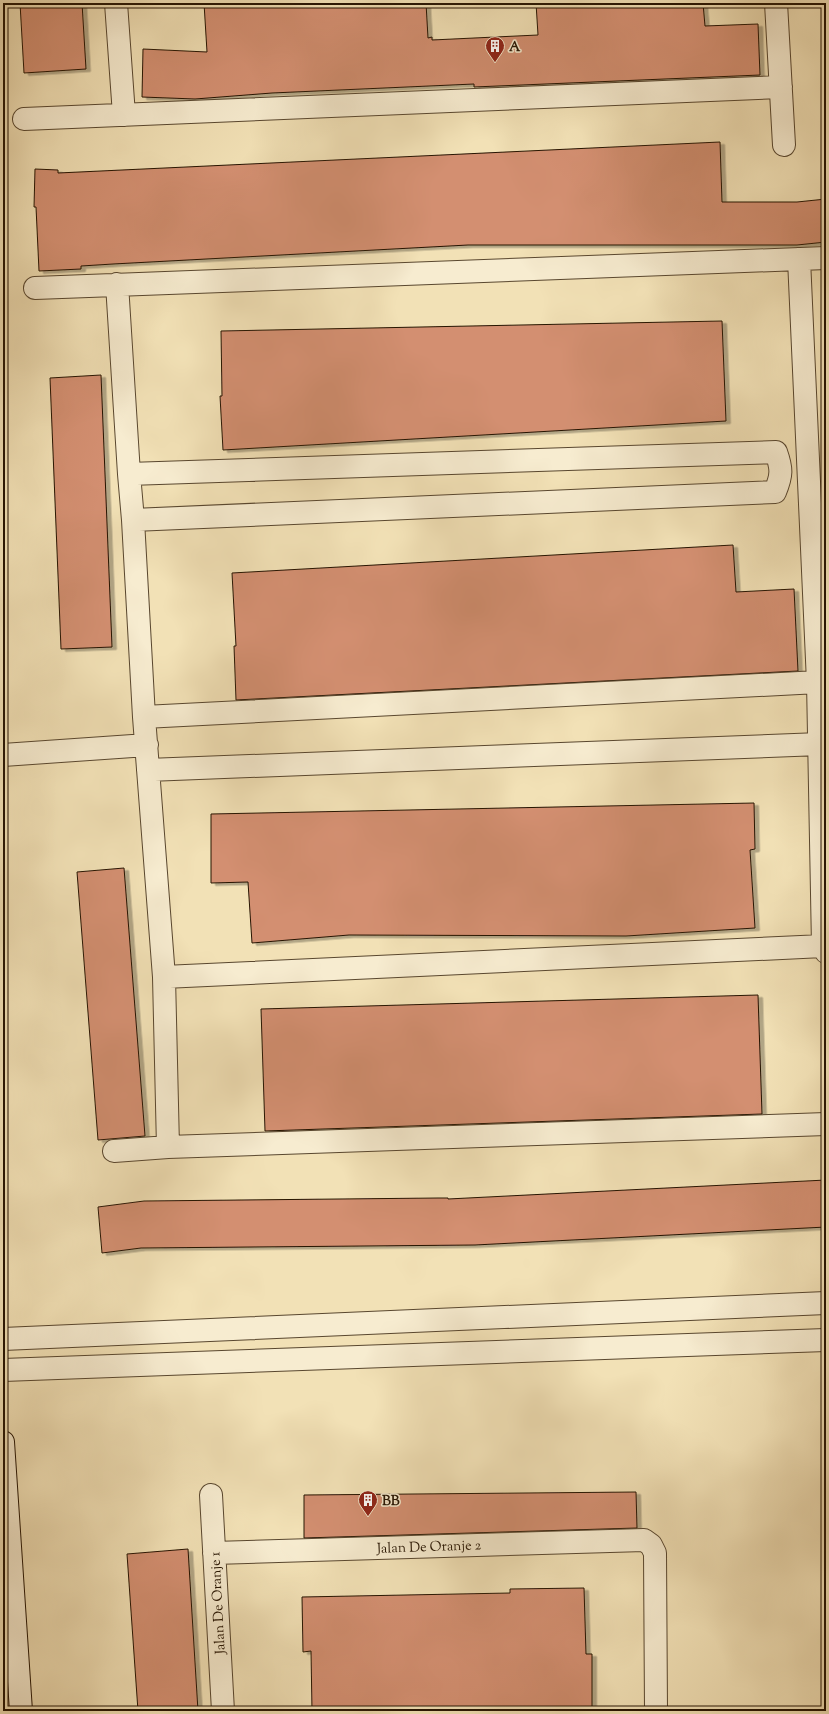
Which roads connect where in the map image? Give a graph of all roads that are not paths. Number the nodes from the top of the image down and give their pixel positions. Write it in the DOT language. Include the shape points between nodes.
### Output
graph roads {
  1 [pos="116,3"];
  2 [pos="776,3"];
  3 [pos="781,87"];
  4 [pos="124,115"];
  5 [pos="24,119"];
  6 [pos="784,145"];
  7 [pos="826,258"];
  8 [pos="799,259"];
  9 [pos="117,284"];
  10 [pos="34,288"];
  11 [pos="129,474"];
  12 [pos="133,520"];
  13 [pos="818,682"];
  14 [pos="144,717"];
  15 [pos="147,744"];
  16 [pos="820,744"];
  17 [pos="3,755"];
  18 [pos="148,770"];
  19 [pos="825,949"];
  20 [pos="164,977"];
  21 [pos="826,1124"];
  22 [pos="168,1147"];
  23 [pos="114,1151"];
  24 [pos="826,1303"];
  25 [pos="514,1317"];
  26 [pos="3,1339"];
  27 [pos="826,1340"];
  28 [pos="515,1351"];
  29 [pos="3,1370"];
  30 [pos="3,1442"];
  31 [pos="211,1495"];
  32 [pos="214,1553"];
  33 [pos="21,1711"];
  34 [pos="223,1711"];
  35 [pos="656,1711"];
  1 -- 4 [label="street"];
  2 -- 3 [label="street"];
  3 -- 4 [label="street"];
  3 -- 6 [label="street"];
  4 -- 5 [label="street"];
  7 -- 8 [label="street"];
  8 -- 9 [label="street"];
  8 -- 13 [label="street"];
  9 -- 10 [label="street"];
  9 -- 11 [label="street"];
  11 -- 12 [label="street"];
  11 -- 12 [label="street" via="776,452 781,467 780,480 775,492"];
  12 -- 14 [label="street"];
  13 -- 14 [label="street"];
  13 -- 16 [label="street"];
  14 -- 15 [label="street"];
  15 -- 17 [label="street"];
  15 -- 18 [label="street"];
  16 -- 18 [label="street"];
  16 -- 19 [label="street"];
  18 -- 20 [label="street"];
  19 -- 20 [label="street"];
  20 -- 22 [label="street"];
  21 -- 22 [label="street"];
  22 -- 23 [label="street"];
  24 -- 25 [label="street"];
  25 -- 26 [label="street"];
  25 -- 28 [label="street"];
  27 -- 28 [label="street"];
  28 -- 29 [label="street"];
  30 -- 33 [label="street"];
  31 -- 32 [label="street, Jalan De Oranje 1"];
  32 -- 34 [label="street, Jalan De Oranje 1"];
  32 -- 35 [label="street, Jalan De Oranje 2" via="644,1540 652,1545 655,1553"];
}
